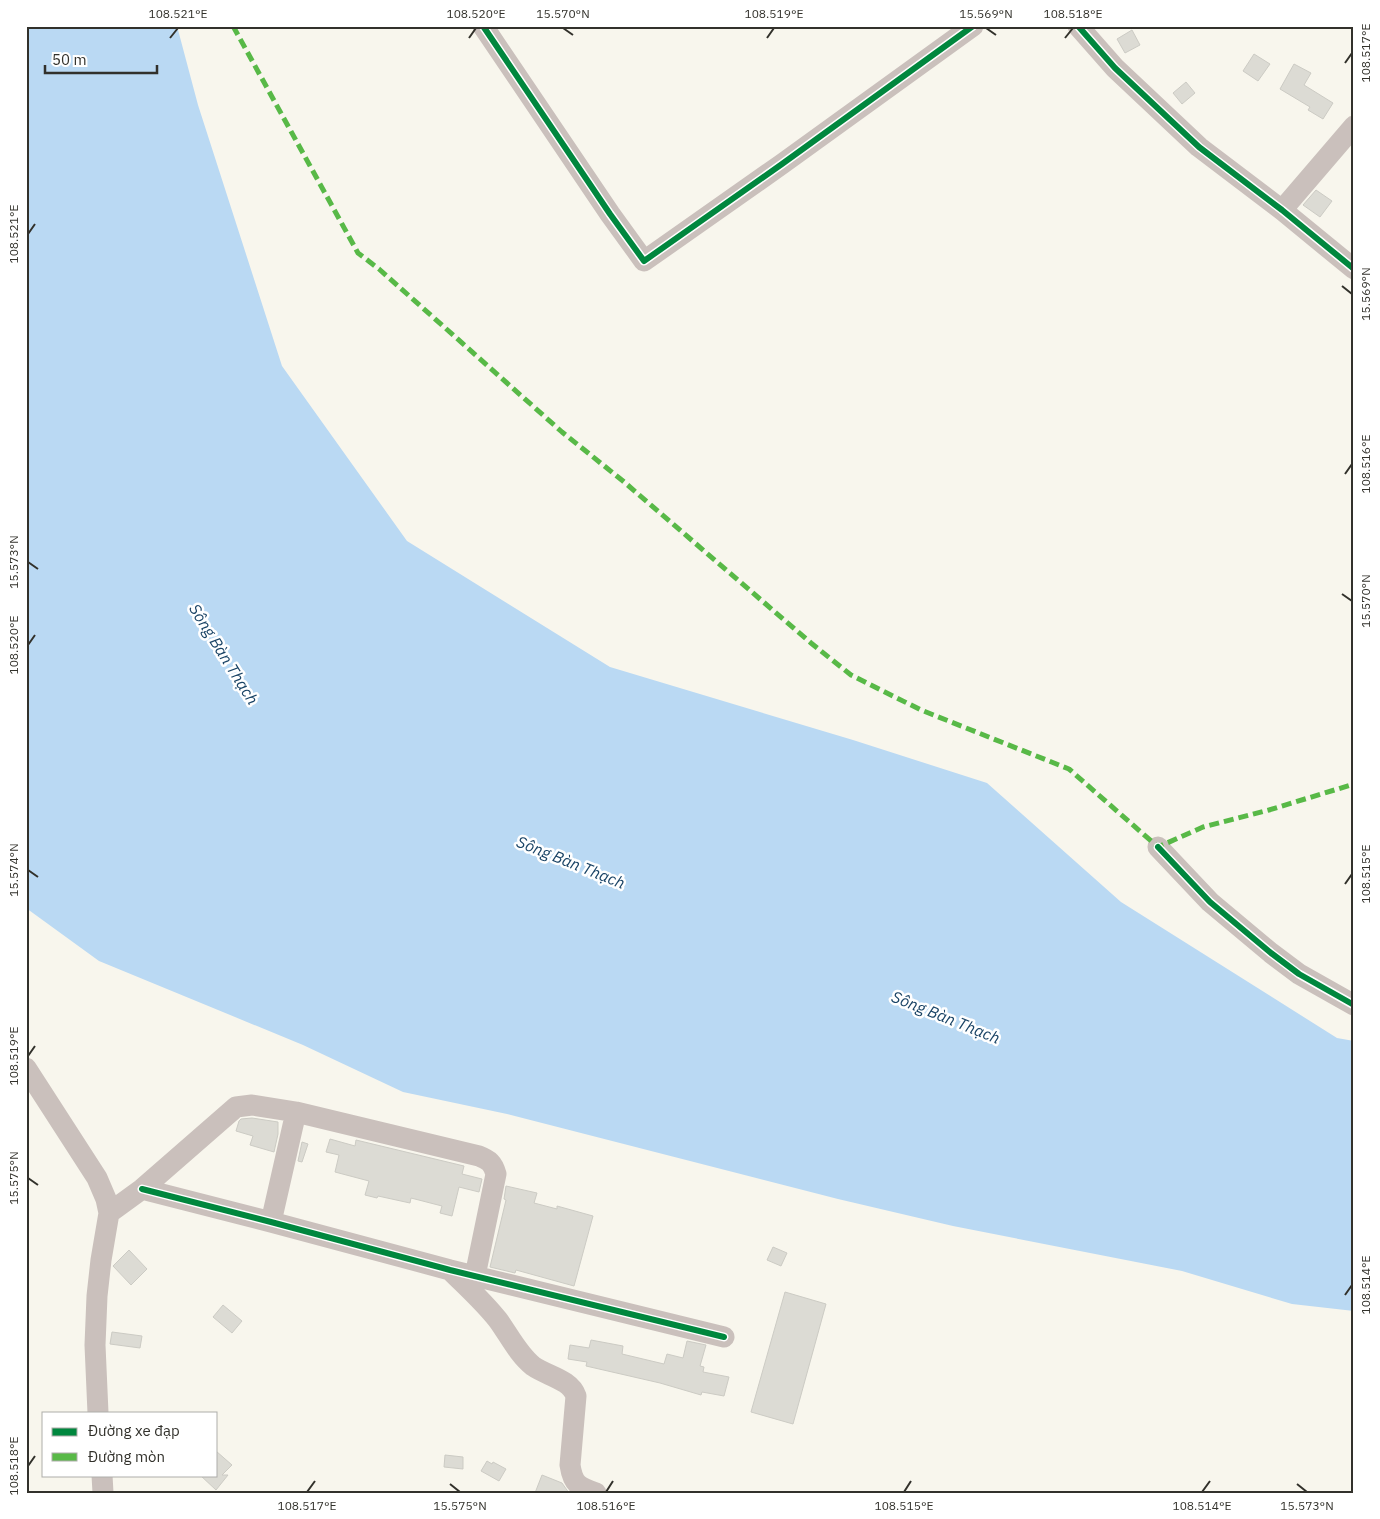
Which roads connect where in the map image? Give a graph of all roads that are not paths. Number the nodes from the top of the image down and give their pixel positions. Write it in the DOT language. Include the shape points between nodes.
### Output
graph roads {
  1 [pos="483,26"];
  2 [pos="973,26"];
  3 [pos="1078,26"];
  4 [pos="1354,126"];
  5 [pos="1282,210"];
  6 [pos="1354,269"];
  7 [pos="1158,847"];
  8 [pos="1354,1005"];
  9 [pos="26,1068"];
  10 [pos="296,1112"];
  11 [pos="142,1189"];
  12 [pos="109,1213"];
  13 [pos="271,1222"];
  14 [pos="450,1270"];
  15 [pos="474,1276"];
  16 [pos="724,1337"];
  17 [pos="98,1412"];
  18 [pos="102,1476"];
  19 [pos="103,1493"];
  20 [pos="596,1493"];
  1 -- 2 [label="street" via="644,261"];
  3 -- 5 [label="street" via="1115,68 1199,146"];
  4 -- 5 [label="street"];
  5 -- 6 [label="street"];
  7 -- 8 [label="street" via="1210,902 1272,953 1299,974"];
  9 -- 12 [label="street" via="97,1178"];
  10 -- 11 [label="street" via="252,1105 236,1107"];
  10 -- 13 [label="street"];
  10 -- 15 [label="street" via="479,1156 494,1165 496,1174"];
  11 -- 12 [label="street"];
  11 -- 13 [label="street"];
  12 -- 17 [label="street" via="97,1296"];
  13 -- 14 [label="street"];
  14 -- 15 [label="street"];
  14 -- 20 [label="street" via="497,1318 526,1359 574,1390 571,1475 575,1483"];
  15 -- 16 [label="street"];
  18 -- 19 [label="street"];
}
